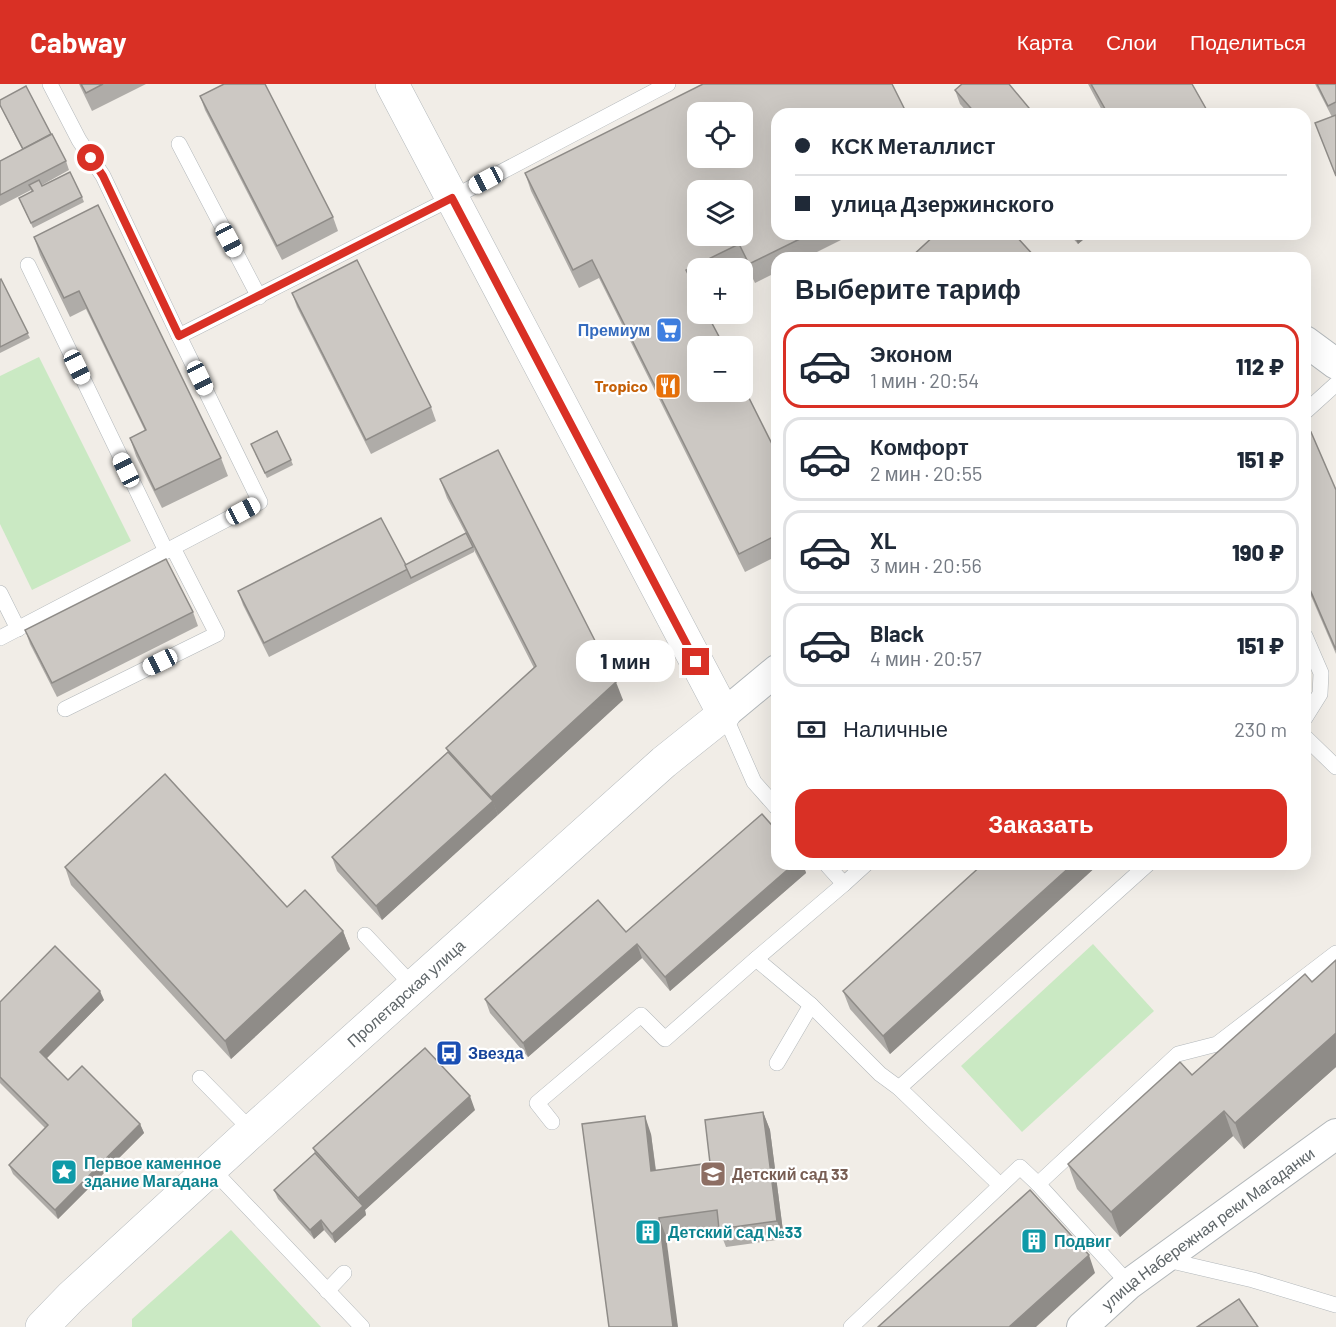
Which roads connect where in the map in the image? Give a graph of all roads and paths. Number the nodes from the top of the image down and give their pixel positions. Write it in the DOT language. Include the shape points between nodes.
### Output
graph roads {
  1 [pos="50,84"];
  2 [pos="392,84"];
  3 [pos="668,84"];
  4 [pos="179,144"];
  5 [pos="452,198"];
  6 [pos="28,265"];
  7 [pos="259,297"];
  8 [pos="179,336"];
  9 [pos="1311,345"];
  10 [pos="1336,364"];
  11 [pos="1336,384"];
  12 [pos="1311,407"];
  13 [pos="169,550"];
  14 [pos="0,593"];
  15 [pos="18,629"];
  16 [pos="0,638"];
  17 [pos="1311,650"];
  18 [pos="771,675"];
  19 [pos="1311,708"];
  20 [pos="65,709"];
  21 [pos="724,714"];
  22 [pos="1311,743"];
  23 [pos="1336,767"];
  24 [pos="771,801"];
  25 [pos="831,870"];
  26 [pos="859,870"];
  27 [pos="1141,870"];
  28 [pos="844,884"];
  29 [pos="365,935"];
  30 [pos="1336,953"];
  31 [pos="756,959"];
  32 [pos="414,987"];
  33 [pos="811,1005"];
  34 [pos="777,1063"];
  35 [pos="200,1078"];
  36 [pos="898,1088"];
  37 [pos="552,1122"];
  38 [pos="252,1131"];
  39 [pos="1336,1134"];
  40 [pos="212,1169"];
  41 [pos="1038,1184"];
  42 [pos="1000,1185"];
  43 [pos="1163,1259"];
  44 [pos="344,1273"];
  45 [pos="1129,1284"];
  46 [pos="327,1291"];
  47 [pos="1336,1305"];
  48 [pos="42,1327"];
  49 [pos="362,1327"];
  50 [pos="851,1327"];
  51 [pos="1082,1327"];
  1 -- 8 [label="lane" via="103,176"];
  2 -- 5 [label="street"];
  3 -- 5 [label="lane"];
  4 -- 7 [label="lane"];
  5 -- 7 [label="lane"];
  5 -- 21 [label="street"];
  6 -- 13 [label="lane"];
  7 -- 8 [label="lane"];
  8 -- 13 [label="lane" via="260,502"];
  9 -- 10 [label="street"];
  11 -- 12 [label="lane"];
  13 -- 15 [label="lane"];
  13 -- 20 [label="lane" via="217,634"];
  14 -- 15 [label="lane"];
  15 -- 16 [label="lane"];
  17 -- 19 [label="lane" via="1321,673 1320,694"];
  18 -- 21 [label="street, Пролетарская улица"];
  21 -- 24 [label="lane" via="754,782"];
  21 -- 32 [label="street, Пролетарская улица" via="664,762"];
  22 -- 23 [label="lane"];
  25 -- 28 [label="lane"];
  26 -- 28 [label="lane"];
  27 -- 36 [label="lane"];
  28 -- 31 [label="lane"];
  29 -- 32 [label="lane"];
  30 -- 41 [label="lane" via="1216,1044 1178,1054"];
  31 -- 33 [label="lane"];
  31 -- 37 [label="lane" via="665,1039 641,1016 537,1102"];
  32 -- 38 [label="street, Пролетарская улица"];
  33 -- 34 [label="lane"];
  33 -- 36 [label="lane"];
  35 -- 38 [label="lane"];
  36 -- 42 [label="lane"];
  38 -- 40 [label="street, Пролетарская улица"];
  39 -- 43 [label="street, улица Набережная реки Магаданки"];
  40 -- 46 [label="lane"];
  40 -- 48 [label="street, Пролетарская улица"];
  41 -- 42 [label="lane" via="1020,1167"];
  41 -- 45 [label="lane"];
  42 -- 50 [label="lane"];
  43 -- 45 [label="street, улица Набережная реки Магаданки"];
  43 -- 47 [label="lane"];
  44 -- 46 [label="lane"];
  45 -- 51 [label="street, улица Набережная реки Магаданки"];
  46 -- 49 [label="lane"];
}
